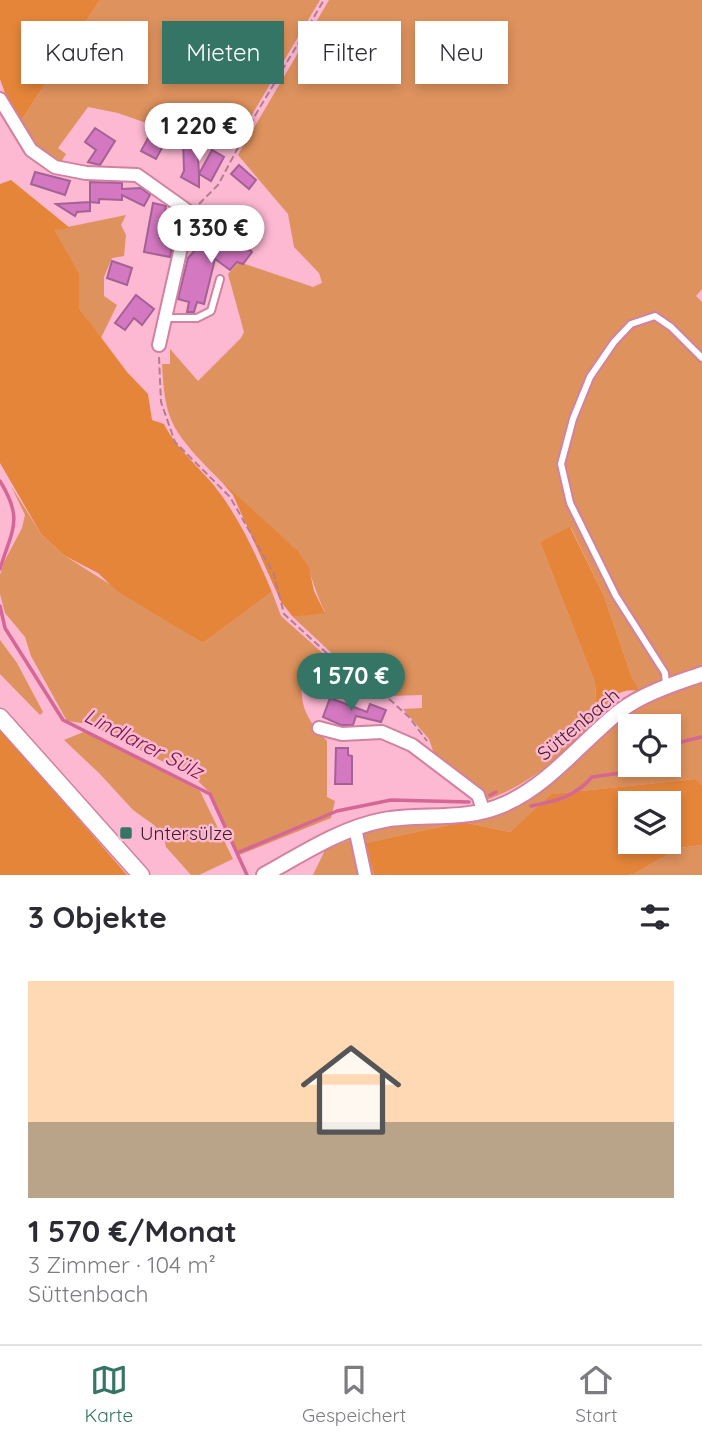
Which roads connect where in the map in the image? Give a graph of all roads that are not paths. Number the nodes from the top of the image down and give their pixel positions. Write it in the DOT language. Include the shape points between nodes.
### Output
graph roads {
  1 [pos="0,99"];
  2 [pos="220,279"];
  3 [pos="165,318"];
  4 [pos="159,345"];
  5 [pos="702,358"];
  6 [pos="702,674"];
  7 [pos="666,687"];
  8 [pos="0,716"];
  9 [pos="319,728"];
  10 [pos="484,812"];
  11 [pos="355,828"];
  12 [pos="141,875"];
  13 [pos="264,875"];
  14 [pos="365,875"];
  1 -- 3 [label="street" via="31,150 55,167 137,175 190,212"];
  2 -- 3 [label="lane" via="211,311 197,318"];
  3 -- 4 [label="street"];
  5 -- 7 [label="lane" via="655,316 631,324 590,377 561,464 570,503 616,596 665,673"];
  6 -- 7 [label="street, Süttenbach"];
  7 -- 10 [label="street, Süttenbach" via="620,711 531,789"];
  8 -- 12 [label="main road"];
  9 -- 10 [label="street" via="342,734 382,732 412,745 478,795"];
  10 -- 11 [label="street, Süttenbach" via="398,818"];
  11 -- 13 [label="street, Süttenbach"];
  11 -- 14 [label="street"];
}
